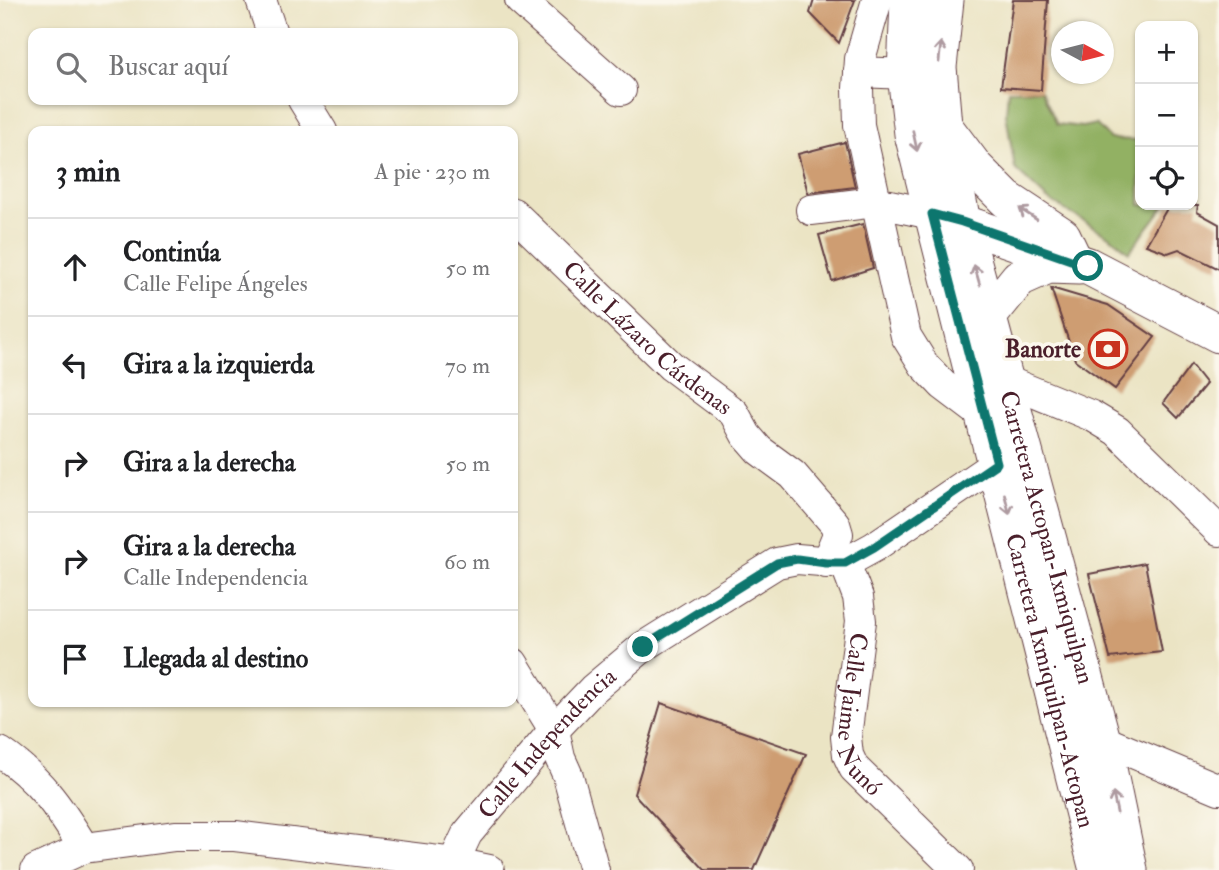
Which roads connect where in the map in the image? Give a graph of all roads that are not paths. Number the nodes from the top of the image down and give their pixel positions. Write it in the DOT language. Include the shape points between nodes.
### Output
graph roads {
  1 [pos="261,0"];
  2 [pos="520,0"];
  3 [pos="877,0"];
  4 [pos="909,0"];
  5 [pos="945,0"];
  6 [pos="270,28"];
  7 [pos="859,72"];
  8 [pos="906,74"];
  9 [pos="621,90"];
  10 [pos="943,125"];
  11 [pos="875,202"];
  12 [pos="811,210"];
  13 [pos="947,218"];
  14 [pos="518,219"];
  15 [pos="1081,263"];
  16 [pos="989,315"];
  17 [pos="1219,334"];
  18 [pos="1004,380"];
  19 [pos="984,415"];
  20 [pos="997,463"];
  21 [pos="1219,531"];
  22 [pos="836,563"];
  23 [pos="518,671"];
  24 [pos="554,730"];
  25 [pos="1102,740"];
  26 [pos="0,752"];
  27 [pos="1219,789"];
  28 [pos="85,848"];
  29 [pos="453,866"];
  30 [pos="36,870"];
  31 [pos="489,870"];
  32 [pos="594,870"];
  33 [pos="958,870"];
  34 [pos="1098,870"];
  35 [pos="1129,870"];
  1 -- 6 [label="street"];
  2 -- 9 [label="street"];
  3 -- 7 [label="street"];
  4 -- 8 [label="main road, Carretera Ixmiquilpan-Actopan"];
  10 -- 5 [label="main road, Carretera Actopan-Ixmiquilpan, one-way" via="938,67"];
  7 -- 8 [label="street"];
  7 -- 11 [label="street" via="859,125"];
  8 -- 13 [label="main road, Carretera Ixmiquilpan-Actopan, one-way" via="913,134"];
  10 -- 13 [label="main road, Carretera Actopan-Ixmiquilpan"];
  15 -- 10 [label="main road, one-way" via="1062,236 1006,199 975,168"];
  11 -- 12 [label="street"];
  11 -- 13 [label="street"];
  11 -- 19 [label="street" via="906,336 943,385"];
  13 -- 15 [label="main road"];
  16 -- 13 [label="main road, Carretera Actopan-Ixmiquilpan, one-way"];
  13 -- 19 [label="main road, Carretera Ixmiquilpan-Actopan"];
  14 -- 22 [label="street, Calle Lázaro Cárdenas" via="671,366 734,413 759,450 793,475 835,524"];
  15 -- 16 [label="main road" via="1048,265 1019,278"];
  15 -- 17 [label="main road"];
  16 -- 18 [label="main road, Carretera Actopan-Ixmiquilpan"];
  18 -- 21 [label="street" via="1117,431"];
  18 -- 25 [label="main road, Carretera Actopan-Ixmiquilpan"];
  19 -- 20 [label="main road, Carretera Ixmiquilpan-Actopan"];
  20 -- 22 [label="street" via="874,547"];
  20 -- 34 [label="main road, Carretera Ixmiquilpan-Actopan, one-way"];
  22 -- 24 [label="street, Calle Independencia" via="797,559 777,563 643,647"];
  22 -- 33 [label="street, Calle Jaime Nunó" via="858,597 861,621 846,737 848,755 854,768"];
  23 -- 24 [label="street"];
  24 -- 29 [label="street, Calle Independencia" via="467,834"];
  24 -- 32 [label="street"];
  25 -- 27 [label="street"];
  35 -- 25 [label="main road, Carretera Actopan-Ixmiquilpan, one-way"];
  26 -- 28 [label="street" via="22,766 55,801"];
  28 -- 29 [label="street" via="175,836 235,836"];
  28 -- 30 [label="street"];
  29 -- 31 [label="street"];
}
